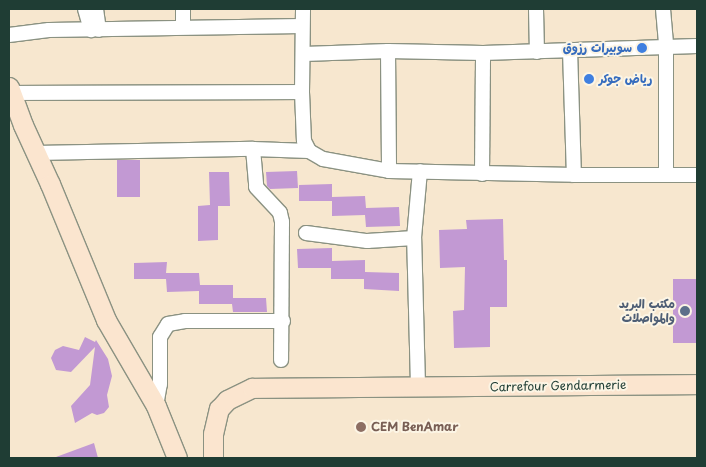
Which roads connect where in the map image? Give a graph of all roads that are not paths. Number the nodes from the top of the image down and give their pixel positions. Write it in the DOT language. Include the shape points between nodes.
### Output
graph roads {
  1 [pos="85,9"];
  2 [pos="96,9"];
  3 [pos="183,9"];
  4 [pos="303,9"];
  5 [pos="536,9"];
  6 [pos="663,9"];
  7 [pos="302,26"];
  8 [pos="183,27"];
  9 [pos="95,30"];
  10 [pos="9,35"];
  11 [pos="697,46"];
  12 [pos="666,47"];
  13 [pos="570,50"];
  14 [pos="388,51"];
  15 [pos="537,52"];
  16 [pos="483,53"];
  17 [pos="304,54"];
  18 [pos="10,90"];
  19 [pos="302,92"];
  20 [pos="253,149"];
  21 [pos="309,151"];
  22 [pos="36,153"];
  23 [pos="389,171"];
  24 [pos="420,171"];
  25 [pos="482,174"];
  26 [pos="666,175"];
  27 [pos="697,175"];
  28 [pos="574,176"];
  29 [pos="306,233"];
  30 [pos="414,238"];
  31 [pos="283,321"];
  32 [pos="281,360"];
  33 [pos="697,384"];
  34 [pos="418,386"];
  35 [pos="156,406"];
  36 [pos="177,458"];
  37 [pos="213,458"];
  1 -- 9 [label="street"];
  2 -- 9 [label="street"];
  3 -- 8 [label="street"];
  4 -- 7 [label="street"];
  5 -- 15 [label="street"];
  6 -- 12 [label="street"];
  7 -- 8 [label="street"];
  7 -- 17 [label="street"];
  8 -- 9 [label="street"];
  9 -- 10 [label="street" via="49,30"];
  11 -- 12 [label="street"];
  12 -- 13 [label="street"];
  12 -- 26 [label="street"];
  13 -- 15 [label="street"];
  13 -- 28 [label="street"];
  14 -- 16 [label="street"];
  14 -- 17 [label="street"];
  14 -- 23 [label="street"];
  15 -- 16 [label="street"];
  16 -- 25 [label="street"];
  17 -- 19 [label="street"];
  18 -- 19 [label="street"];
  18 -- 22 [label="street"];
  19 -- 21 [label="street" via="304,142"];
  20 -- 21 [label="street"];
  20 -- 22 [label="street"];
  20 -- 31 [label="street" via="256,187 280,213 282,222"];
  21 -- 23 [label="street" via="322,159"];
  22 -- 35 [label="street" via="106,320"];
  23 -- 24 [label="street"];
  24 -- 25 [label="street"];
  24 -- 30 [label="street"];
  25 -- 28 [label="street"];
  26 -- 27 [label="street"];
  26 -- 28 [label="street"];
  29 -- 30 [label="street" via="367,241"];
  30 -- 34 [label="street"];
  31 -- 32 [label="street"];
  31 -- 35 [label="street" via="168,324 160,337 160,384"];
  33 -- 34 [label="street, Carrefour Gendarmerie"];
  34 -- 37 [label="street, Carrefour Gendarmerie" via="264,387 240,392 219,409 213,434"];
  35 -- 36 [label="street"];
}
